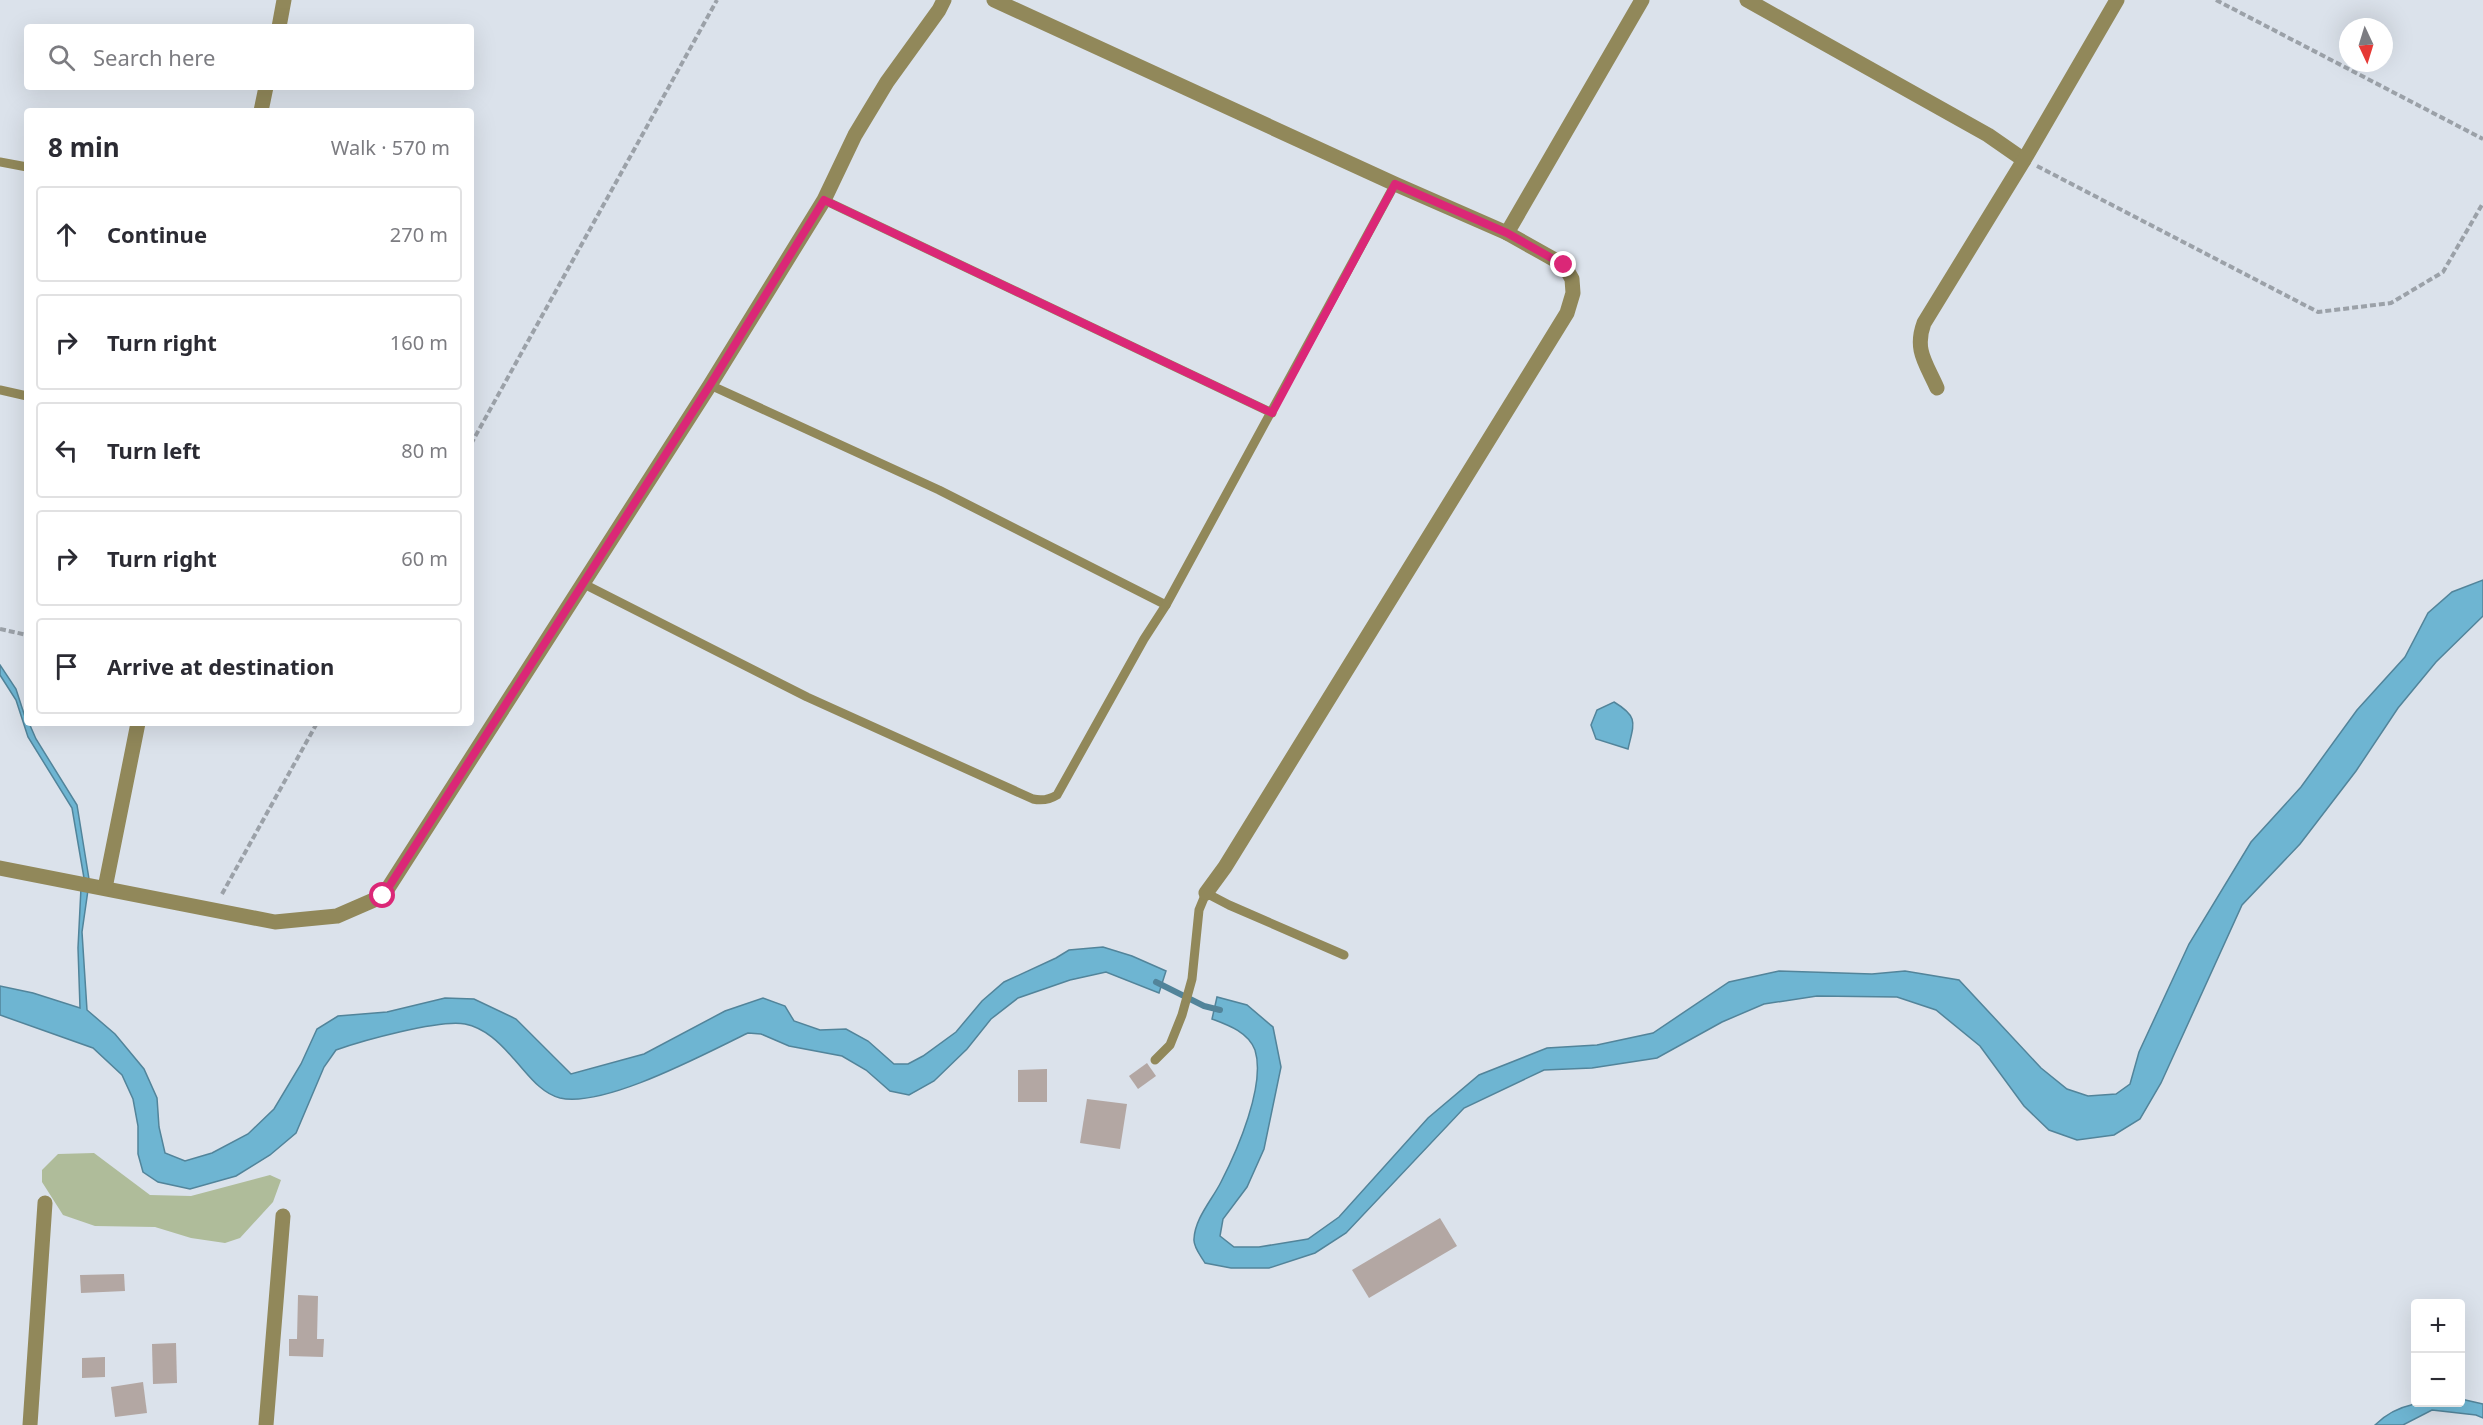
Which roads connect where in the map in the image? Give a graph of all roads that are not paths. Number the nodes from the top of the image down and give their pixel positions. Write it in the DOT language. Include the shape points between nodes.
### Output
graph roads {
  1 [pos="284,0"];
  2 [pos="944,0"];
  3 [pos="994,0"];
  4 [pos="1642,0"];
  5 [pos="1747,0"];
  6 [pos="2117,0"];
  7 [pos="280,24"];
  8 [pos="265,90"];
  9 [pos="262,108"];
  10 [pos="2025,160"];
  11 [pos="0,162"];
  12 [pos="24,167"];
  13 [pos="1395,184"];
  14 [pos="824,200"];
  15 [pos="1507,233"];
  16 [pos="710,385"];
  17 [pos="1937,388"];
  18 [pos="0,390"];
  19 [pos="24,395"];
  20 [pos="1272,413"];
  21 [pos="582,583"];
  22 [pos="1166,605"];
  23 [pos="137,726"];
  24 [pos="0,868"];
  25 [pos="105,888"];
  26 [pos="1206,893"];
  27 [pos="1344,955"];
  28 [pos="1155,1060"];
  29 [pos="45,1203"];
  30 [pos="283,1216"];
  31 [pos="30,1425"];
  32 [pos="266,1425"];
  1 -- 7 [label="street"];
  2 -- 14 [label="street" via="860,126"];
  3 -- 13 [label="street"];
  4 -- 15 [label="street"];
  5 -- 10 [label="street" via="1988,135"];
  6 -- 10 [label="street"];
  8 -- 9 [label="street"];
  10 -- 17 [label="street" via="1921,330 1918,338 1922,353"];
  11 -- 12 [label="lane"];
  13 -- 15 [label="street"];
  13 -- 20 [label="lane"];
  14 -- 16 [label="street"];
  14 -- 20 [label="lane"];
  15 -- 26 [label="street" via="1564,265 1572,279 1573,293 1567,313"];
  16 -- 21 [label="street"];
  16 -- 22 [label="lane" via="939,490"];
  18 -- 19 [label="lane"];
  20 -- 22 [label="lane"];
  21 -- 22 [label="lane" via="807,697 1039,801 1057,795"];
  21 -- 25 [label="street" via="383,896 336,916 275,922"];
  23 -- 25 [label="street"];
  24 -- 25 [label="street"];
  26 -- 27 [label="lane"];
  26 -- 28 [label="lane" via="1199,910 1192,979 1182,1015 1170,1045"];
  29 -- 31 [label="street"];
  30 -- 32 [label="street"];
}
